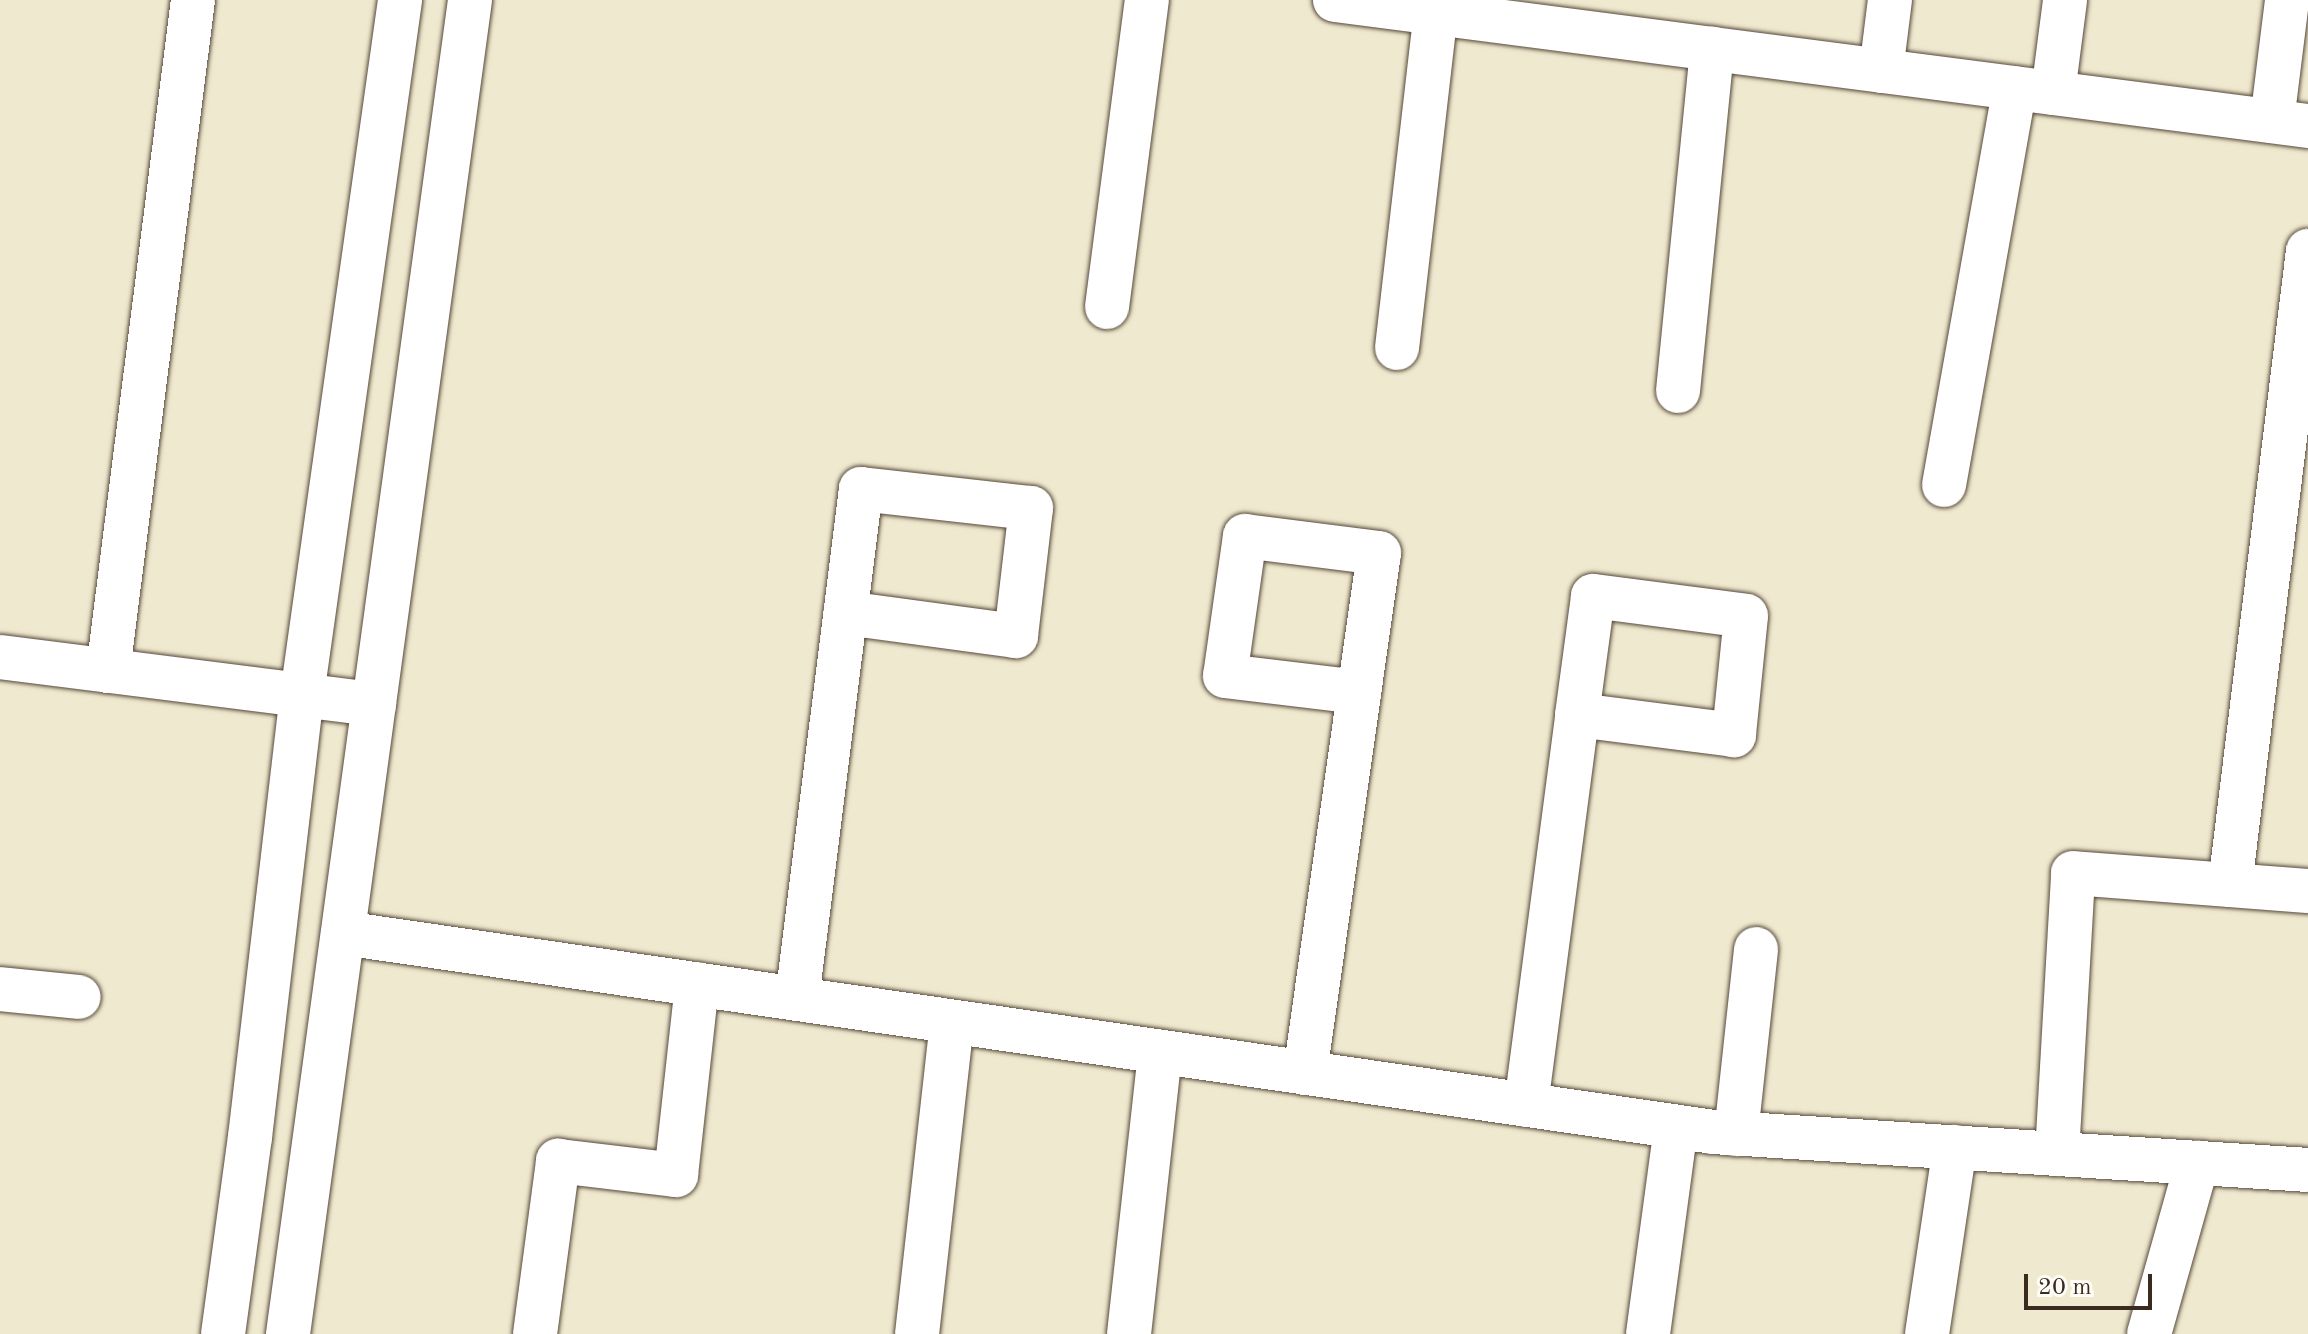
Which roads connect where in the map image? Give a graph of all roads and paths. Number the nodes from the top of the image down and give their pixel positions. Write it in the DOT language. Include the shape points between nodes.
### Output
graph roads {
  1 [pos="193,0"];
  2 [pos="400,0"];
  3 [pos="470,0"];
  4 [pos="1147,0"];
  5 [pos="1335,0"];
  6 [pos="1890,0"];
  7 [pos="2065,0"];
  8 [pos="2287,0"];
  9 [pos="1436,13"];
  10 [pos="1590,16"];
  11 [pos="1712,49"];
  12 [pos="1881,71"];
  13 [pos="2034,90"];
  14 [pos="2290,124"];
  15 [pos="2308,251"];
  16 [pos="1107,307"];
  17 [pos="1397,348"];
  18 [pos="1678,391"];
  19 [pos="1944,485"];
  20 [pos="846,613"];
  21 [pos="0,657"];
  22 [pos="108,671"];
  23 [pos="1359,692"];
  24 [pos="302,695"];
  25 [pos="374,704"];
  26 [pos="1577,715"];
  27 [pos="2230,885"];
  28 [pos="2308,891"];
  29 [pos="343,933"];
  30 [pos="1756,949"];
  31 [pos="697,984"];
  32 [pos="0,989"];
  33 [pos="79,997"];
  34 [pos="797,999"];
  35 [pos="952,1022"];
  36 [pos="1160,1052"];
  37 [pos="1305,1073"];
  38 [pos="1526,1105"];
  39 [pos="1676,1127"];
  40 [pos="1736,1134"];
  41 [pos="1955,1147"];
  42 [pos="2057,1154"];
  43 [pos="2197,1163"];
  44 [pos="2308,1170"];
  45 [pos="223,1334"];
  46 [pos="288,1334"];
  47 [pos="535,1334"];
  48 [pos="917,1334"];
  49 [pos="1129,1334"];
  50 [pos="1648,1334"];
  51 [pos="1927,1334"];
  52 [pos="2149,1334"];
  1 -- 22 [label="street"];
  2 -- 24 [label="street"];
  3 -- 25 [label="street"];
  4 -- 16 [label="street"];
  5 -- 9 [label="street"];
  6 -- 12 [label="street"];
  7 -- 13 [label="street"];
  8 -- 14 [label="street"];
  9 -- 10 [label="street"];
  9 -- 17 [label="street"];
  10 -- 11 [label="street"];
  11 -- 12 [label="street"];
  11 -- 18 [label="street"];
  12 -- 13 [label="street"];
  13 -- 14 [label="street"];
  13 -- 19 [label="street"];
  15 -- 27 [label="street"];
  20 -- 20 [label="street" via="861,489 1031,508 1016,636"];
  20 -- 34 [label="street"];
  21 -- 22 [label="street"];
  22 -- 24 [label="street"];
  23 -- 23 [label="street" via="1225,676 1245,536 1379,553"];
  23 -- 37 [label="street"];
  24 -- 25 [label="street"];
  24 -- 45 [label="street"];
  25 -- 29 [label="street"];
  26 -- 26 [label="street" via="1593,596 1746,616 1734,735"];
  26 -- 38 [label="street"];
  27 -- 28 [label="street"];
  27 -- 42 [label="street" via="2073,873"];
  29 -- 31 [label="street"];
  29 -- 46 [label="street"];
  30 -- 40 [label="street"];
  31 -- 34 [label="street"];
  31 -- 47 [label="street" via="676,1175 558,1161"];
  32 -- 33 [label="street"];
  34 -- 35 [label="street"];
  35 -- 36 [label="street"];
  35 -- 48 [label="street"];
  36 -- 37 [label="street"];
  36 -- 49 [label="street"];
  37 -- 38 [label="street"];
  38 -- 39 [label="street"];
  39 -- 40 [label="street"];
  39 -- 50 [label="street"];
  40 -- 41 [label="street"];
  41 -- 42 [label="street"];
  41 -- 51 [label="street"];
  42 -- 43 [label="street"];
  43 -- 44 [label="street"];
  43 -- 52 [label="street"];
}
